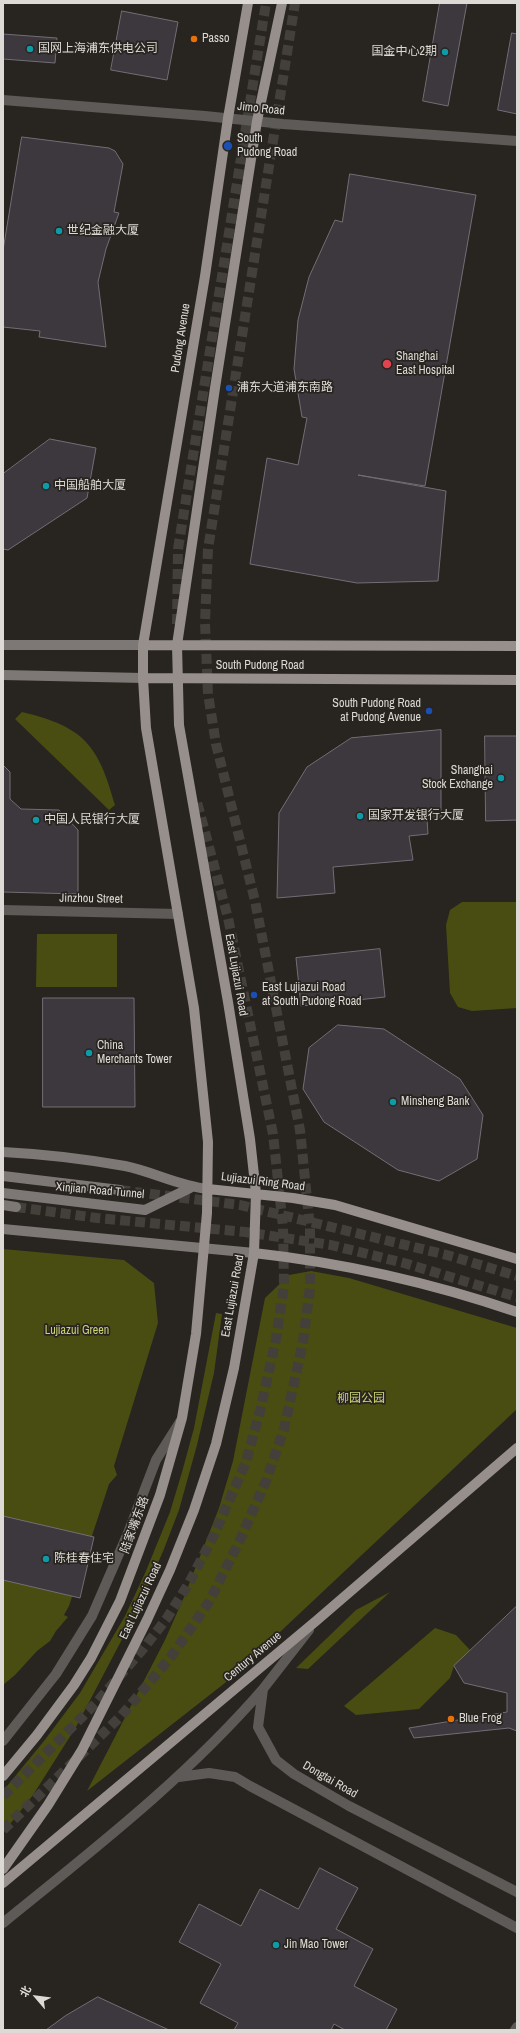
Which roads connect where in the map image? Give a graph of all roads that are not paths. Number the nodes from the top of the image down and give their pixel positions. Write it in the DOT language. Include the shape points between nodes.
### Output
graph roads {
  1 [pos="248,3"];
  2 [pos="282,3"];
  3 [pos="3,100"];
  4 [pos="228,118"];
  5 [pos="257,121"];
  6 [pos="517,141"];
  7 [pos="3,645"];
  8 [pos="143,645"];
  9 [pos="177,645"];
  10 [pos="517,646"];
  11 [pos="3,675"];
  12 [pos="143,678"];
  13 [pos="177,678"];
  14 [pos="517,680"];
  15 [pos="3,910"];
  16 [pos="178,914"];
  17 [pos="3,1152"];
  18 [pos="3,1176"];
  19 [pos="190,1188"];
  20 [pos="208,1189"];
  21 [pos="120,1190"];
  22 [pos="3,1193"];
  23 [pos="256,1193"];
  24 [pos="3,1205"];
  25 [pos="16,1207"];
  26 [pos="3,1228"];
  27 [pos="205,1249"];
  28 [pos="254,1253"];
  29 [pos="517,1259"];
  30 [pos="517,1312"];
  31 [pos="182,1418"];
  32 [pos="517,1448"];
  33 [pos="316,1621"];
  34 [pos="265,1687"];
  35 [pos="3,1741"];
  36 [pos="3,1776"];
  37 [pos="179,1777"];
  38 [pos="3,1869"];
  39 [pos="3,1883"];
  40 [pos="517,1892"];
  41 [pos="3,1923"];
  42 [pos="517,1928"];
  43 [pos="517,2027"];
  44 [pos="515,2030"];
  1 -- 4 [label="main road, Pudong Avenue"];
  2 -- 5 [label="main road"];
  3 -- 4 [label="street, Jimo Road"];
  4 -- 5 [label="street, Jimo Road"];
  4 -- 8 [label="main road, Pudong Avenue"];
  5 -- 6 [label="street, Jimo Road"];
  5 -- 9 [label="main road" via="214,388"];
  7 -- 8 [label="main road, South Pudong Road"];
  8 -- 9 [label="main road, South Pudong Road"];
  8 -- 12 [label="main road, Pudong Avenue"];
  9 -- 10 [label="main road, South Pudong Road"];
  9 -- 13 [label="main road"];
  11 -- 12 [label="main road, South Pudong Road"];
  12 -- 13 [label="main road, South Pudong Road"];
  12 -- 16 [label="main road" via="146,728"];
  13 -- 14 [label="main road, South Pudong Road"];
  13 -- 23 [label="main road, East Lujiazui Road" via="179,725 228,1002"];
  15 -- 16 [label="street, Jinzhou Street"];
  16 -- 20 [label="main road" via="194,1015 208,1142"];
  17 -- 19 [label="main road, Lujiazui Ring Road" via="125,1166 150,1172"];
  18 -- 21 [label="main road"];
  19 -- 20 [label="main road, Lujiazui Ring Road"];
  19 -- 22 [label="main road, Xinjian Road Tunnel" via="145,1210"];
  20 -- 23 [label="main road, Lujiazui Ring Road"];
  20 -- 27 [label="main road"];
  23 -- 28 [label="main road, East Lujiazui Road"];
  23 -- 29 [label="main road, Lujiazui Ring Road" via="335,1205"];
  24 -- 25 [label="main road"];
  26 -- 27 [label="main road"];
  27 -- 28 [label="main road"];
  27 -- 31 [label="main road, 陆家嘴东路" via="196,1334"];
  28 -- 30 [label="main road" via="373,1272 457,1293"];
  28 -- 38 [label="main road, East Lujiazui Road" via="234,1368 216,1444 170,1570 141,1634 82,1750 17,1852"];
  31 -- 35 [label="street" via="156,1460 92,1616 56,1674"];
  31 -- 36 [label="main road, 陆家嘴东路" via="160,1496 120,1602 74,1685"];
  32 -- 33 [label="main road, Century Avenue"];
  33 -- 34 [label="street, Dongtai Road"];
  33 -- 39 [label="main road, Century Avenue"];
  34 -- 37 [label="street"];
  34 -- 40 [label="street, Dongtai Road" via="258,1727 276,1760 294,1774 361,1813"];
  37 -- 41 [label="street" via="85,1858"];
  37 -- 42 [label="street" via="209,1773 235,1777"];
  43 -- 44 [label="street"];
}
